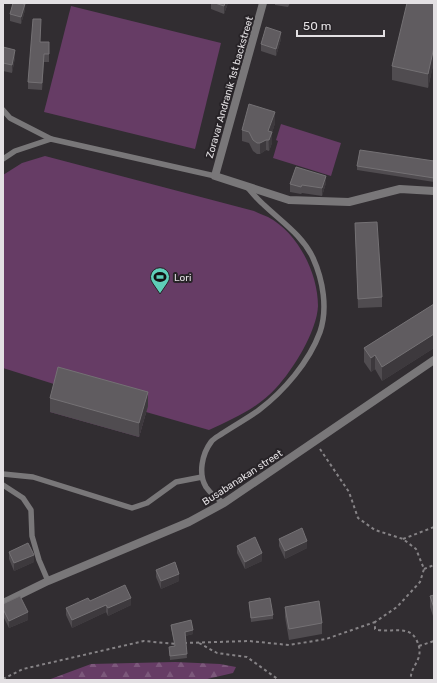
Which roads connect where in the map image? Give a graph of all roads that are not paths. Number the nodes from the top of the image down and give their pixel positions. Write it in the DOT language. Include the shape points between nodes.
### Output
graph roads {
  1 [pos="263,3"];
  2 [pos="3,110"];
  3 [pos="51,139"];
  4 [pos="3,159"];
  5 [pos="215,176"];
  6 [pos="246,186"];
  7 [pos="434,191"];
  8 [pos="434,360"];
  9 [pos="3,474"];
  10 [pos="202,477"];
  11 [pos="3,486"];
  12 [pos="224,503"];
  13 [pos="48,581"];
  14 [pos="3,603"];
  1 -- 5 [label="street, Zoravar Andranik 1st backstreet"];
  2 -- 3 [label="lane" via="10,118"];
  3 -- 4 [label="lane" via="16,151"];
  3 -- 5 [label="lane"];
  5 -- 6 [label="street"];
  6 -- 7 [label="street" via="289,200 342,202 400,189"];
  6 -- 10 [label="lane" via="263,205 301,238 313,257 321,279 324,308 320,332 308,356 278,393 259,410 212,440 204,453"];
  8 -- 12 [label="street, Busabanakan street"];
  9 -- 10 [label="lane" via="33,477 132,508 146,503 176,482"];
  10 -- 12 [label="lane" via="213,496"];
  11 -- 13 [label="lane" via="23,498 31,510 32,536"];
  12 -- 13 [label="street, Busabanakan street" via="189,522"];
  13 -- 14 [label="street, Busabanakan street"];
}
